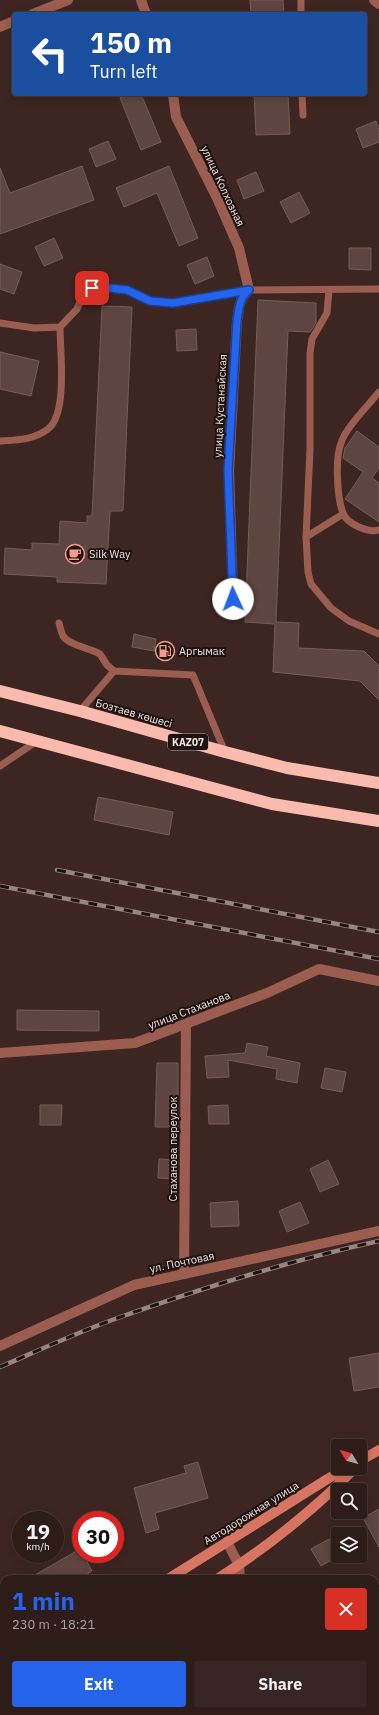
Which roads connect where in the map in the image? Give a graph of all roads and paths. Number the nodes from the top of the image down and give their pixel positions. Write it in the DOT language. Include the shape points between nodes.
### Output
graph roads {
  1 [pos="68,0"];
  2 [pos="141,0"];
  3 [pos="301,0"];
  4 [pos="374,0"];
  5 [pos="379,4"];
  6 [pos="38,12"];
  7 [pos="145,12"];
  8 [pos="301,12"];
  9 [pos="12,22"];
  10 [pos="0,27"];
  11 [pos="172,96"];
  12 [pos="302,96"];
  13 [pos="303,115"];
  14 [pos="379,289"];
  15 [pos="249,290"];
  16 [pos="329,290"];
  17 [pos="0,323"];
  18 [pos="60,327"];
  19 [pos="379,392"];
  20 [pos="0,441"];
  21 [pos="343,514"];
  22 [pos="379,530"];
  23 [pos="306,537"];
  24 [pos="233,599"];
  25 [pos="59,623"];
  26 [pos="379,634"];
  27 [pos="114,671"];
  28 [pos="0,691"];
  29 [pos="80,710"];
  30 [pos="0,731"];
  31 [pos="36,741"];
  32 [pos="225,752"];
  33 [pos="0,766"];
  34 [pos="379,783"];
  35 [pos="379,821"];
  36 [pos="379,981"];
  37 [pos="186,1024"];
  38 [pos="0,1053"];
  39 [pos="379,1231"];
  40 [pos="184,1274"];
  41 [pos="0,1346"];
  42 [pos="379,1450"];
  43 [pos="367,1457"];
  44 [pos="334,1475"];
  45 [pos="348,1475"];
  46 [pos="227,1542"];
  47 [pos="239,1566"];
  48 [pos="174,1575"];
  49 [pos="224,1575"];
  50 [pos="240,1575"];
  1 -- 6 [label="street"];
  2 -- 7 [label="street"];
  3 -- 8 [label="lane"];
  4 -- 5 [label="street"];
  9 -- 10 [label="street"];
  11 -- 15 [label="street, улица Колхозная" via="176,116 239,248"];
  12 -- 13 [label="lane"];
  14 -- 16 [label="lane"];
  15 -- 16 [label="lane"];
  15 -- 18 [label="lane" via="173,303 150,301 127,290 92,288 83,295 77,309"];
  15 -- 24 [label="street, улица Кустанайская" via="243,295 238,314 228,470"];
  16 -- 23 [label="lane" via="327,313 311,344"];
  17 -- 18 [label="lane" via="34,328"];
  18 -- 20 [label="lane" via="61,393 58,414 48,429 30,438"];
  19 -- 21 [label="lane" via="344,435 340,444 337,458"];
  21 -- 22 [label="lane" via="358,528 373,532"];
  21 -- 23 [label="lane"];
  23 -- 26 [label="lane" via="308,572 316,592 331,608 349,621"];
  25 -- 27 [label="lane" via="62,635 66,639 81,647 95,650"];
  27 -- 29 [label="lane"];
  27 -- 32 [label="lane" via="193,675"];
  28 -- 29 [label="highway, Бозтаев көшесі / KAZ07"];
  29 -- 32 [label="highway, Бозтаев көшесі / KAZ07"];
  30 -- 31 [label="highway"];
  31 -- 33 [label="lane"];
  31 -- 35 [label="highway" via="272,804"];
  32 -- 34 [label="highway, Бозтаев көшесі / KAZ07" via="287,768"];
  36 -- 37 [label="street, улица Стаханова" via="319,969 267,993"];
  37 -- 38 [label="street, улица Стаханова" via="135,1044"];
  37 -- 40 [label="street, Стаханова переулок"];
  39 -- 40 [label="street, ул. Почтовая"];
  40 -- 41 [label="street, ул. Почтовая" via="134,1285"];
  42 -- 43 [label="main road"];
  44 -- 46 [label="main road, Автодорожная улица"];
  45 -- 47 [label="main road" via="327,1496"];
  46 -- 47 [label="street"];
  46 -- 48 [label="main road, Автодорожная улица"];
  47 -- 49 [label="main road"];
  47 -- 50 [label="street"];
}
